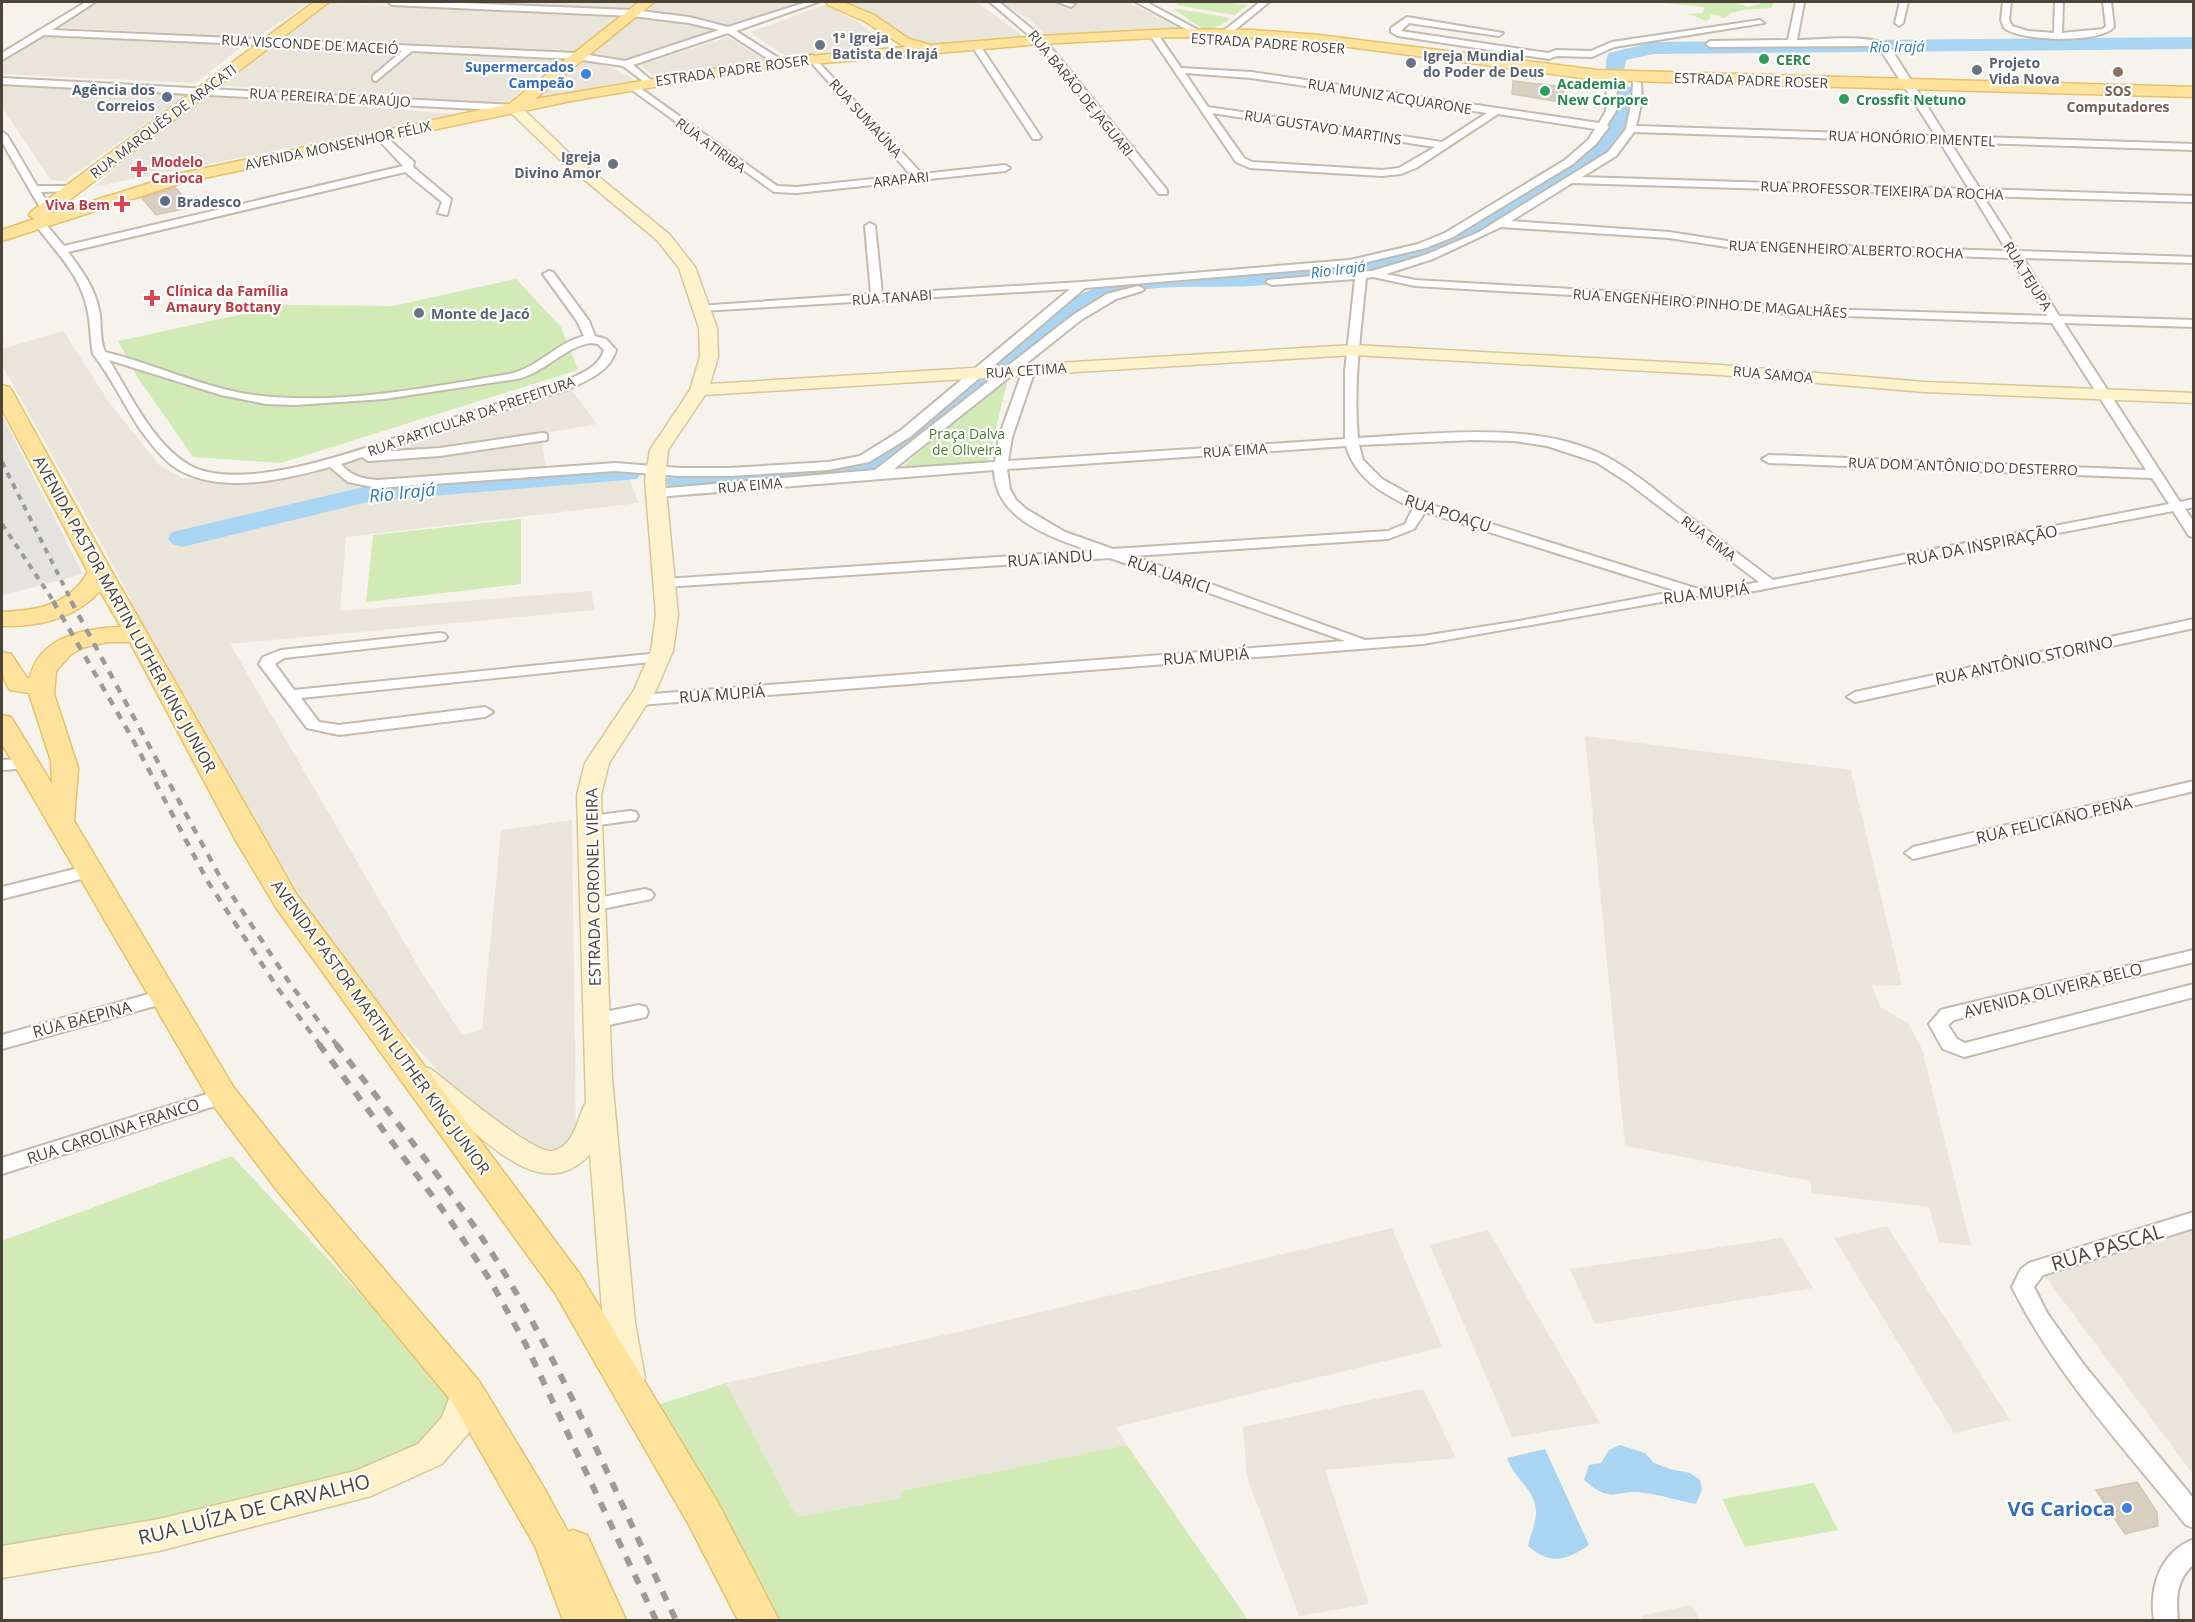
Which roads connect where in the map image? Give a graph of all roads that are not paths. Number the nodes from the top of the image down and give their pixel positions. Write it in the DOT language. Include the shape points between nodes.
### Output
graph roads {
  1 [pos="91,2"];
  2 [pos="322,2"];
  3 [pos="392,2"];
  4 [pos="647,2"];
  5 [pos="814,2"];
  6 [pos="833,2"];
  7 [pos="994,2"];
  8 [pos="1140,2"];
  9 [pos="1161,2"];
  10 [pos="1260,2"];
  11 [pos="1800,2"];
  12 [pos="1904,2"];
  13 [pos="2007,2"];
  14 [pos="2059,2"];
  15 [pos="2107,2"];
  16 [pos="1152,8"];
  17 [pos="632,13"];
  18 [pos="1507,23"];
  19 [pos="1760,23"];
  20 [pos="1899,24"];
  21 [pos="1670,25"];
  22 [pos="728,30"];
  23 [pos="44,32"];
  24 [pos="1198,32"];
  25 [pos="1499,33"];
  26 [pos="2058,33"];
  27 [pos="1223,35"];
  28 [pos="1096,37"];
  29 [pos="897,38"];
  30 [pos="1156,38"];
  31 [pos="1040,40"];
  32 [pos="268,42"];
  33 [pos="1792,43"];
  34 [pos="1710,44"];
  35 [pos="1612,45"];
  36 [pos="975,46"];
  37 [pos="1487,47"];
  38 [pos="410,49"];
  39 [pos="576,56"];
  40 [pos="1549,56"];
  41 [pos="2,57"];
  42 [pos="815,58"];
  43 [pos="1476,60"];
  44 [pos="779,62"];
  45 [pos="626,64"];
  46 [pos="1542,69"];
  47 [pos="1177,70"];
  48 [pos="376,78"];
  49 [pos="2,81"];
  50 [pos="648,82"];
  51 [pos="1612,82"];
  52 [pos="1636,83"];
  53 [pos="630,85"];
  54 [pos="1910,88"];
  55 [pos="204,90"];
  56 [pos="2193,92"];
  57 [pos="2193,98"];
  58 [pos="514,108"];
  59 [pos="1205,109"];
  60 [pos="1495,112"];
  61 [pos="1604,127"];
  62 [pos="1631,129"];
  63 [pos="2,135"];
  64 [pos="380,136"];
  65 [pos="1036,137"];
  66 [pos="1944,139"];
  67 [pos="1442,145"];
  68 [pos="2193,147"];
  69 [pos="407,168"];
  70 [pos="1005,168"];
  71 [pos="920,177"];
  72 [pos="1570,180"];
  73 [pos="35,189"];
  74 [pos="797,190"];
  75 [pos="74,192"];
  76 [pos="1162,192"];
  77 [pos="1977,193"];
  78 [pos="123,195"];
  79 [pos="2193,199"];
  80 [pos="443,213"];
  81 [pos="43,216"];
  82 [pos="1500,224"];
  83 [pos="870,226"];
  84 [pos="2,236"];
  85 [pos="61,250"];
  86 [pos="2013,254"];
  87 [pos="2193,260"];
  88 [pos="549,274"];
  89 [pos="1367,275"];
  90 [pos="1082,285"];
  91 [pos="877,298"];
  92 [pos="702,308"];
  93 [pos="2055,319"];
  94 [pos="2193,324"];
  95 [pos="591,339"];
  96 [pos="1353,350"];
  97 [pos="99,354"];
  98 [pos="1029,370"];
  99 [pos="1005,371"];
  100 [pos="979,373"];
  101 [pos="699,390"];
  102 [pos="2,391"];
  103 [pos="2106,395"];
  104 [pos="2193,398"];
  105 [pos="542,437"];
  106 [pos="1351,442"];
  107 [pos="352,457"];
  108 [pos="1769,459"];
  109 [pos="334,463"];
  110 [pos="1000,467"];
  111 [pos="656,470"];
  112 [pos="877,474"];
  113 [pos="2156,474"];
  114 [pos="656,493"];
  115 [pos="2193,503"];
  116 [pos="1420,506"];
  117 [pos="2176,506"];
  118 [pos="2193,532"];
  119 [pos="1112,554"];
  120 [pos="100,572"];
  121 [pos="664,583"];
  122 [pos="1770,584"];
  123 [pos="1695,592"];
  124 [pos="2,619"];
  125 [pos="2193,623"];
  126 [pos="138,635"];
  127 [pos="440,637"];
  128 [pos="1365,644"];
  129 [pos="660,657"];
  130 [pos="2,659"];
  131 [pos="40,686"];
  132 [pos="290,695"];
  133 [pos="1856,697"];
  134 [pos="639,700"];
  135 [pos="485,712"];
  136 [pos="9,749"];
  137 [pos="2193,786"];
  138 [pos="630,816"];
  139 [pos="61,820"];
  140 [pos="591,820"];
  141 [pos="1913,853"];
  142 [pos="91,871"];
  143 [pos="2,893"];
  144 [pos="645,895"];
  145 [pos="592,905"];
  146 [pos="2193,956"];
  147 [pos="2193,990"];
  148 [pos="163,997"];
  149 [pos="639,1012"];
  150 [pos="595,1021"];
  151 [pos="2,1042"];
  152 [pos="406,1065"];
  153 [pos="224,1096"];
  154 [pos="600,1097"];
  155 [pos="2,1166"];
  156 [pos="2193,1220"];
  157 [pos="631,1387"];
  158 [pos="466,1392"];
  159 [pos="2193,1517"];
  160 [pos="2193,1550"];
  161 [pos="2,1562"];
  162 [pos="583,1620"];
  163 [pos="606,1620"];
  164 [pos="759,1620"];
  165 [pos="2166,1620"];
  1 -- 23 [label="street"];
  2 -- 32 [label="main road, RUA MARQUÊS DE ARACATI"];
  3 -- 17 [label="street"];
  4 -- 17 [label="main road, AVENIDA MONSENHOR FÉLIX"];
  5 -- 22 [label="street"];
  6 -- 29 [label="main road" via="869,18"];
  7 -- 31 [label="street, RUA BARÃO DE JAGUARI"];
  8 -- 16 [label="street"];
  9 -- 16 [label="street"];
  10 -- 27 [label="street"];
  11 -- 33 [label="street"];
  12 -- 20 [label="street"];
  13 -- 26 [label="street" via="2006,23 2012,30"];
  14 -- 26 [label="street"];
  15 -- 26 [label="street" via="2108,29"];
  16 -- 24 [label="street"];
  17 -- 22 [label="street"];
  17 -- 39 [label="main road, AVENIDA MONSENHOR FÉLIX"];
  18 -- 25 [label="street"];
  19 -- 35 [label="street"];
  21 -- 35 [label="street" via="1631,35"];
  22 -- 44 [label="street"];
  22 -- 45 [label="street"];
  23 -- 32 [label="street, RUA VISCONDE DE MACEIÓ"];
  23 -- 41 [label="street"];
  24 -- 27 [label="main road, ESTRADA PADRE ROSER"];
  24 -- 28 [label="main road, ESTRADA PADRE ROSER"];
  25 -- 37 [label="street"];
  25 -- 37 [label="street" via="1407,20 1394,30"];
  27 -- 30 [label="main road, ESTRADA PADRE ROSER"];
  27 -- 43 [label="main road, ESTRADA PADRE ROSER" via="1319,39"];
  27 -- 51 [label="main road, ESTRADA PADRE ROSER"];
  28 -- 30 [label="main road, ESTRADA PADRE ROSER"];
  28 -- 31 [label="main road, ESTRADA PADRE ROSER"];
  29 -- 36 [label="main road" via="918,46"];
  29 -- 42 [label="main road" via="894,48"];
  30 -- 47 [label="street"];
  31 -- 36 [label="main road, ESTRADA PADRE ROSER"];
  31 -- 76 [label="street, RUA BARÃO DE JAGUARI"];
  32 -- 38 [label="street, RUA VISCONDE DE MACEIÓ"];
  32 -- 55 [label="main road, RUA MARQUÊS DE ARACATI"];
  33 -- 34 [label="street, RUA TEJUPA"];
  33 -- 54 [label="street, RUA TEJUPA" via="1850,42 1886,47"];
  35 -- 40 [label="street" via="1592,54"];
  36 -- 42 [label="main road, ESTRADA PADRE ROSER"];
  36 -- 65 [label="street"];
  37 -- 40 [label="street"];
  37 -- 43 [label="street"];
  38 -- 39 [label="street, RUA VISCONDE DE MACEIÓ"];
  38 -- 48 [label="street"];
  39 -- 45 [label="street, RUA VISCONDE DE MACEIÓ"];
  39 -- 58 [label="main road, AVENIDA MONSENHOR FÉLIX"];
  40 -- 46 [label="street"];
  42 -- 44 [label="main road, ESTRADA PADRE ROSER"];
  42 -- 71 [label="street, RUA SUMAÚNA"];
  43 -- 46 [label="main road, ESTRADA PADRE ROSER"];
  44 -- 50 [label="main road, ESTRADA PADRE ROSER"];
  45 -- 50 [label="street"];
  46 -- 54 [label="main road, ESTRADA PADRE ROSER" via="1638,77"];
  47 -- 59 [label="street"];
  47 -- 60 [label="street, RUA MUNIZ ACQUARONE" via="1242,74"];
  49 -- 55 [label="street, RUA PEREIRA DE ARAÚJO"];
  50 -- 53 [label="main road, ESTRADA PADRE ROSER"];
  51 -- 52 [label="main road, ESTRADA PADRE ROSER"];
  51 -- 61 [label="street" via="1611,111"];
  52 -- 54 [label="main road, ESTRADA PADRE ROSER"];
  52 -- 62 [label="street"];
  53 -- 58 [label="main road, ESTRADA PADRE ROSER"];
  53 -- 74 [label="street, RUA ATIRIBA" via="764,184 774,189"];
  54 -- 56 [label="main road, ESTRADA PADRE ROSER"];
  54 -- 57 [label="main road, ESTRADA PADRE ROSER"];
  54 -- 66 [label="street, RUA TEJUPA"];
  55 -- 58 [label="street, RUA PEREIRA DE ARAÚJO"];
  55 -- 75 [label="main road, RUA MARQUÊS DE ARACATI"];
  58 -- 64 [label="main road, AVENIDA MONSENHOR FÉLIX"];
  58 -- 92 [label="street, ESTRADA CORONEL VIEIRA" via="562,154 673,246 687,267"];
  59 -- 67 [label="street, RUA GUSTAVO MARTINS"];
  59 -- 67 [label="street" via="1240,160 1257,166 1393,173 1412,166"];
  60 -- 61 [label="street, RUA MUNIZ ACQUARONE"];
  60 -- 67 [label="street"];
  61 -- 90 [label="street, RUA TANABI" via="1569,162 1474,221 1422,246 1319,267"];
  62 -- 66 [label="street, RUA HONÓRIO PIMENTEL"];
  62 -- 72 [label="street" via="1612,154"];
  63 -- 73 [label="street, RUA PARTICULAR DA PREFEITURA"];
  64 -- 69 [label="street" via="410,164"];
  64 -- 78 [label="main road, AVENIDA MONSENHOR FÉLIX" via="182,178"];
  66 -- 68 [label="street, RUA HONÓRIO PIMENTEL"];
  66 -- 77 [label="street, RUA TEJUPA"];
  69 -- 80 [label="street" via="447,201"];
  69 -- 85 [label="street"];
  70 -- 71 [label="street, ARAPARI"];
  71 -- 74 [label="street, ARAPARI"];
  72 -- 77 [label="street, RUA PROFESSOR TEIXEIRA DA ROCHA"];
  72 -- 82 [label="street"];
  73 -- 75 [label="street"];
  73 -- 81 [label="street, RUA PARTICULAR DA PREFEITURA"];
  75 -- 78 [label="main road" via="97,197"];
  75 -- 81 [label="main road, RUA MARQUÊS DE ARACATI"];
  77 -- 79 [label="street, RUA PROFESSOR TEIXEIRA DA ROCHA"];
  77 -- 86 [label="street, RUA TEJUPA"];
  78 -- 81 [label="main road, AVENIDA MONSENHOR FÉLIX"];
  81 -- 84 [label="main road, AVENIDA MONSENHOR FÉLIX"];
  81 -- 85 [label="street, RUA PARTICULAR DA PREFEITURA"];
  82 -- 86 [label="street, RUA ENGENHEIRO ALBERTO ROCHA" via="1669,235 1740,246"];
  82 -- 89 [label="street" via="1457,247"];
  83 -- 91 [label="street"];
  85 -- 97 [label="street, RUA PARTICULAR DA PREFEITURA" via="92,304"];
  86 -- 87 [label="street, RUA ENGENHEIRO ALBERTO ROCHA"];
  86 -- 93 [label="street, RUA TEJUPA"];
  88 -- 95 [label="street" via="583,321"];
  89 -- 93 [label="street, RUA ENGENHEIRO PINHO DE MAGALHÃES" via="1415,283 1658,297 1787,311"];
  89 -- 96 [label="street, RUA POAÇU"];
  89 -- 99 [label="street" via="1126,291 1099,301"];
  90 -- 91 [label="street, RUA TANABI"];
  90 -- 100 [label="street"];
  91 -- 92 [label="street, RUA TANABI"];
  92 -- 101 [label="street, ESTRADA CORONEL VIEIRA" via="708,328 709,357"];
  93 -- 94 [label="street, RUA ENGENHEIRO PINHO DE MAGALHÃES"];
  93 -- 103 [label="street, RUA TEJUPA"];
  95 -- 97 [label="street, RUA PARTICULAR DA PREFEITURA" via="571,345 534,370 509,377 300,401 238,396"];
  95 -- 107 [label="street, RUA PARTICULAR DA PREFEITURA" via="608,345 609,357 579,380"];
  96 -- 98 [label="street, RUA CETIMA"];
  96 -- 103 [label="street, RUA SAMOA"];
  96 -- 106 [label="street, RUA POAÇU"];
  97 -- 109 [label="street, RUA PARTICULAR DA PREFEITURA" via="169,457 187,470 238,477"];
  98 -- 99 [label="street, RUA CETIMA"];
  98 -- 110 [label="street, RUA UARICI"];
  99 -- 100 [label="street, RUA CETIMA"];
  99 -- 112 [label="street" via="927,438"];
  100 -- 101 [label="street, RUA CETIMA"];
  100 -- 111 [label="street" via="891,445 864,459 828,466 730,472"];
  101 -- 111 [label="street, ESTRADA CORONEL VIEIRA" via="664,440"];
  102 -- 120 [label="main road, AVENIDA PASTOR MARTIN LUTHER KING JUNIOR"];
  103 -- 104 [label="street, RUA SAMOA"];
  103 -- 113 [label="street, RUA TEJUPA"];
  105 -- 107 [label="street" via="417,455"];
  106 -- 110 [label="street, RUA EIMA"];
  106 -- 116 [label="street, RUA POAÇU" via="1356,458 1374,481"];
  106 -- 122 [label="street, RUA EIMA" via="1495,436 1549,442 1585,453 1624,473"];
  107 -- 109 [label="street, RUA PARTICULAR DA PREFEITURA"];
  108 -- 113 [label="street, RUA DOM ANTÔNIO DO DESTERRO"];
  109 -- 111 [label="street" via="350,479 378,484 615,467"];
  110 -- 112 [label="street, RUA EIMA"];
  110 -- 119 [label="street, RUA UARICI" via="1004,492 1022,513 1060,535"];
  111 -- 114 [label="street, ESTRADA CORONEL VIEIRA"];
  112 -- 114 [label="street, RUA EIMA"];
  113 -- 117 [label="street, RUA TEJUPA"];
  114 -- 121 [label="street, ESTRADA CORONEL VIEIRA"];
  115 -- 117 [label="street, RUA DA INSPIRAÇÃO"];
  116 -- 119 [label="street, RUA IANDU" via="1414,523 1398,533"];
  116 -- 123 [label="street, RUA POAÇU"];
  117 -- 118 [label="street, RUA TEJUPA"];
  117 -- 122 [label="street, RUA DA INSPIRAÇÃO"];
  119 -- 121 [label="street, RUA IANDU"];
  119 -- 128 [label="street, RUA UARICI"];
  120 -- 124 [label="main road" via="87,593 67,607 31,619"];
  120 -- 126 [label="main road, AVENIDA PASTOR MARTIN LUTHER KING JUNIOR"];
  121 -- 129 [label="street, ESTRADA CORONEL VIEIRA" via="667,626"];
  122 -- 123 [label="street, RUA MUPIÁ" via="1723,593"];
  123 -- 128 [label="street, RUA MUPIÁ" via="1452,637"];
  125 -- 133 [label="street, RUA ANTÔNIO STORINO"];
  126 -- 131 [label="main road" via="112,633 72,643 51,659"];
  126 -- 152 [label="main road, AVENIDA PASTOR MARTIN LUTHER KING JUNIOR" via="286,902"];
  127 -- 132 [label="street" via="274,656 267,664"];
  128 -- 134 [label="street, RUA MUPIÁ"];
  129 -- 132 [label="street"];
  129 -- 134 [label="street, ESTRADA CORONEL VIEIRA"];
  130 -- 131 [label="main road" via="19,685"];
  131 -- 139 [label="main road" via="64,762"];
  132 -- 135 [label="street" via="313,725 328,730"];
  134 -- 140 [label="street, ESTRADA CORONEL VIEIRA" via="595,768 589,795"];
  136 -- 139 [label="main road"];
  137 -- 141 [label="street, RUA FELICIANO PENA"];
  138 -- 140 [label="street"];
  139 -- 142 [label="main road"];
  140 -- 145 [label="street, ESTRADA CORONEL VIEIRA"];
  142 -- 143 [label="street"];
  142 -- 148 [label="main road"];
  144 -- 145 [label="street"];
  145 -- 150 [label="street, ESTRADA CORONEL VIEIRA"];
  146 -- 147 [label="street, AVENIDA OLIVEIRA BELO" via="1948,1015 1938,1024 1950,1044 1964,1050"];
  148 -- 151 [label="street, RUA BAEPINA"];
  148 -- 153 [label="main road"];
  149 -- 150 [label="street"];
  150 -- 154 [label="street, ESTRADA CORONEL VIEIRA"];
  152 -- 154 [label="street, ESTRADA CORONEL VIEIRA" via="518,1151 540,1162 568,1158 579,1151 589,1134"];
  152 -- 157 [label="main road, AVENIDA PASTOR MARTIN LUTHER KING JUNIOR" via="542,1246"];
  153 -- 155 [label="street, RUA CAROLINA FRANCO"];
  153 -- 158 [label="main road" via="288,1180"];
  154 -- 157 [label="street, ESTRADA CORONEL VIEIRA" via="619,1323"];
  156 -- 159 [label="street, RUA PASCAL" via="2036,1269 2024,1280 2023,1287 2039,1319 2076,1372"];
  157 -- 164 [label="main road, AVENIDA PASTOR MARTIN LUTHER KING JUNIOR"];
  158 -- 161 [label="street, RUA LUÍZA DE CARVALHO" via="456,1424 430,1454 359,1485 159,1535"];
  158 -- 162 [label="main road" via="552,1540"];
  158 -- 163 [label="main road" via="523,1453 538,1476"];
  160 -- 165 [label="street" via="2166,1582 2162,1599"];
}
